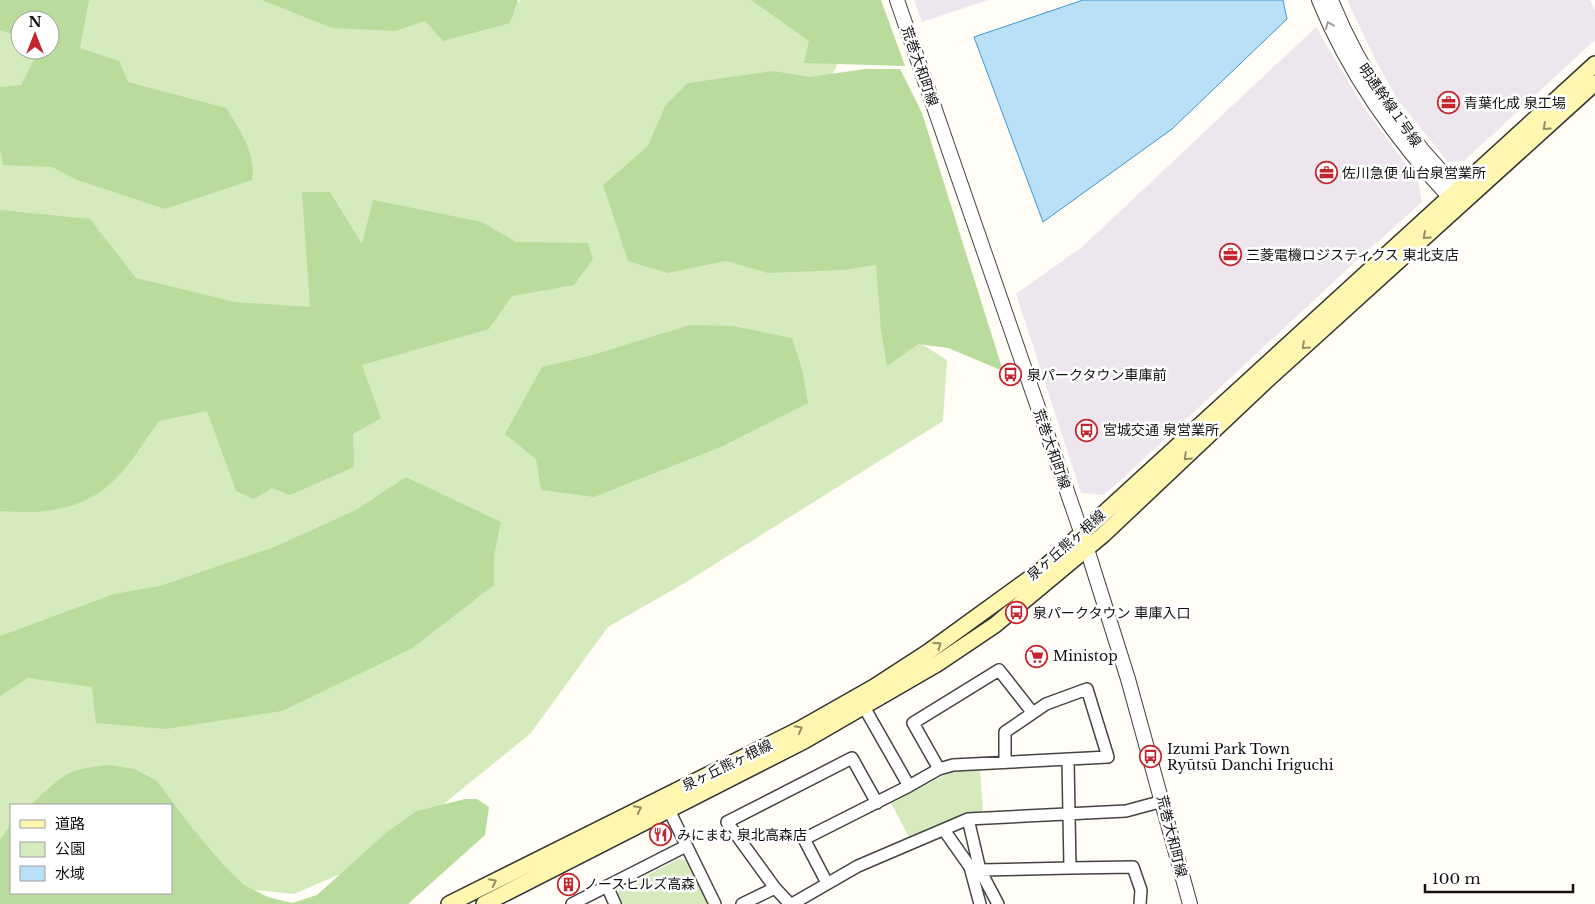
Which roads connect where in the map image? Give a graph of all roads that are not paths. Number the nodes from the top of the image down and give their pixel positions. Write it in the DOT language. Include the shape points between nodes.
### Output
graph roads {
  1 [pos="898,0"];
  2 [pos="1319,0"];
  3 [pos="1331,0"];
  4 [pos="1595,64"];
  5 [pos="1595,83"];
  6 [pos="1458,198"];
  7 [pos="1082,534"];
  8 [pos="1087,549"];
  9 [pos="864,707"];
  10 [pos="1032,712"];
  11 [pos="1068,761"];
  12 [pos="1005,762"];
  13 [pos="939,769"];
  14 [pos="909,786"];
  15 [pos="1163,801"];
  16 [pos="877,803"];
  17 [pos="666,804"];
  18 [pos="1069,815"];
  19 [pos="968,819"];
  20 [pos="944,830"];
  21 [pos="686,846"];
  22 [pos="1070,868"];
  23 [pos="980,870"];
  24 [pos="827,883"];
  25 [pos="607,886"];
  26 [pos="775,888"];
  27 [pos="450,904"];
  28 [pos="484,904"];
  29 [pos="572,904"];
  30 [pos="615,904"];
  31 [pos="714,904"];
  32 [pos="742,904"];
  33 [pos="791,904"];
  34 [pos="980,904"];
  35 [pos="998,904"];
  36 [pos="1140,904"];
  37 [pos="1190,904"];
  1 -- 7 [label="street, 荒巻大和町線"];
  6 -- 2 [label="street, one-way" via="1402,142 1358,78 1331,31"];
  3 -- 6 [label="street, 明通幹線１号線" via="1366,74"];
  4 -- 6 [label="main road, 泉ヶ丘熊ヶ根線"];
  5 -- 6 [label="main road, 泉ヶ丘熊ヶ根線, one-way"];
  6 -- 7 [label="main road, 泉ヶ丘熊ヶ根線" via="1165,455"];
  6 -- 8 [label="main road, 泉ヶ丘熊ヶ根線, one-way"];
  7 -- 8 [label="street, 荒巻大和町線"];
  17 -- 7 [label="main road, 泉ヶ丘熊ヶ根線, one-way" via="874,687 928,652 1044,568"];
  8 -- 9 [label="main road, 泉ヶ丘熊ヶ根線" via="995,625"];
  8 -- 15 [label="street, 荒巻大和町線"];
  9 -- 14 [label="street"];
  9 -- 17 [label="main road, 泉ヶ丘熊ヶ根線" via="804,741"];
  10 -- 11 [label="street" via="1087,689 1108,757"];
  10 -- 12 [label="street" via="1005,732"];
  10 -- 13 [label="street" via="998,670 913,723"];
  11 -- 12 [label="street"];
  11 -- 18 [label="street"];
  12 -- 13 [label="street" via="953,765"];
  13 -- 14 [label="street"];
  14 -- 16 [label="street"];
  15 -- 18 [label="street" via="1126,811"];
  15 -- 37 [label="street, 荒巻大和町線"];
  16 -- 24 [label="street" via="804,839"];
  16 -- 26 [label="street" via="852,758 727,822"];
  17 -- 21 [label="street"];
  27 -- 17 [label="main road, 泉ヶ丘熊ヶ根線, one-way"];
  17 -- 28 [label="main road, 泉ヶ丘熊ヶ根線"];
  18 -- 19 [label="street"];
  18 -- 22 [label="street"];
  19 -- 20 [label="street"];
  19 -- 23 [label="street"];
  20 -- 24 [label="street" via="858,866"];
  20 -- 34 [label="street" via="970,867"];
  21 -- 25 [label="street"];
  21 -- 31 [label="street"];
  22 -- 23 [label="street"];
  22 -- 36 [label="street" via="1133,867 1141,890"];
  23 -- 35 [label="street"];
  24 -- 33 [label="street"];
  25 -- 29 [label="street"];
  25 -- 30 [label="street"];
  26 -- 32 [label="street"];
  26 -- 33 [label="street"];
}
